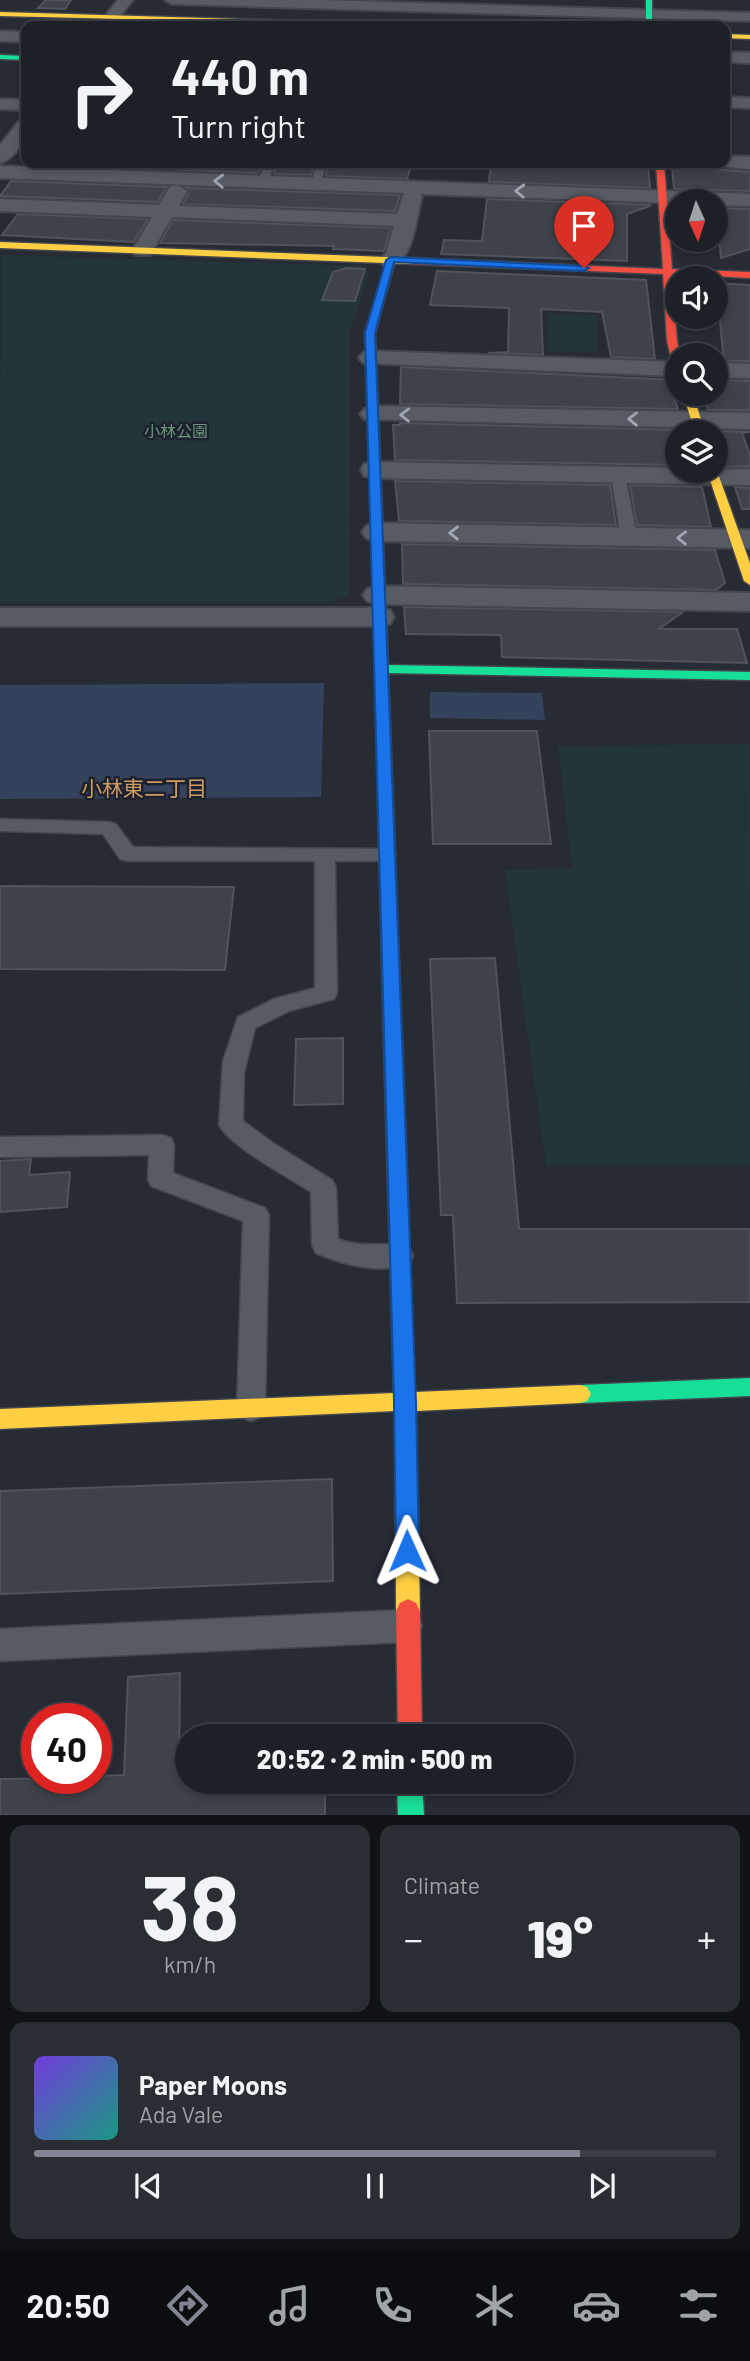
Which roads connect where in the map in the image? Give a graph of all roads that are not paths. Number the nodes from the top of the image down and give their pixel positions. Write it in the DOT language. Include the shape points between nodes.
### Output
graph roads {
  1 [pos="29,0"];
  2 [pos="118,0"];
  3 [pos="126,0"];
  4 [pos="173,0"];
  5 [pos="231,1"];
  6 [pos="293,2"];
  7 [pos="468,9"];
  8 [pos="649,13"];
  9 [pos="7,14"];
  10 [pos="750,17"];
  11 [pos="95,21"];
  12 [pos="109,21"];
  13 [pos="281,21"];
  14 [pos="465,21"];
  15 [pos="0,29"];
  16 [pos="0,36"];
  17 [pos="730,36"];
  18 [pos="21,37"];
  19 [pos="750,37"];
  20 [pos="0,57"];
  21 [pos="730,57"];
  22 [pos="21,58"];
  23 [pos="750,58"];
  24 [pos="730,102"];
  25 [pos="750,103"];
  26 [pos="0,104"];
  27 [pos="21,105"];
  28 [pos="730,163"];
  29 [pos="59,168"];
  30 [pos="420,168"];
  31 [pos="660,168"];
  32 [pos="749,168"];
  33 [pos="120,170"];
  34 [pos="189,171"];
  35 [pos="0,172"];
  36 [pos="414,187"];
  37 [pos="662,197"];
  38 [pos="750,200"];
  39 [pos="0,205"];
  40 [pos="166,212"];
  41 [pos="405,220"];
  42 [pos="0,245"];
  43 [pos="143,251"];
  44 [pos="391,260"];
  45 [pos="667,266"];
  46 [pos="665,272"];
  47 [pos="728,274"];
  48 [pos="750,275"];
  49 [pos="371,358"];
  50 [pos="665,369"];
  51 [pos="728,370"];
  52 [pos="750,371"];
  53 [pos="373,414"];
  54 [pos="750,421"];
  55 [pos="728,423"];
  56 [pos="665,425"];
  57 [pos="374,470"];
  58 [pos="618,475"];
  59 [pos="665,475"];
  60 [pos="728,475"];
  61 [pos="750,477"];
  62 [pos="718,483"];
  63 [pos="376,532"];
  64 [pos="629,537"];
  65 [pos="743,539"];
  66 [pos="750,581"];
  67 [pos="750,603"];
  68 [pos="378,606"];
  69 [pos="0,617"];
  70 [pos="380,669"];
  71 [pos="750,676"];
  72 [pos="0,825"];
  73 [pos="325,854"];
  74 [pos="386,855"];
  75 [pos="0,1147"];
  76 [pos="400,1256"];
  77 [pos="750,1387"];
  78 [pos="405,1402"];
  79 [pos="251,1408"];
  80 [pos="0,1419"];
  81 [pos="408,1626"];
  82 [pos="0,1645"];
  83 [pos="410,1724"];
  84 [pos="410,1794"];
  85 [pos="411,1815"];
  1 -- 9 [label="street"];
  2 -- 3 [label="street"];
  3 -- 12 [label="street"];
  4 -- 5 [label="street"];
  5 -- 6 [label="street"];
  6 -- 7 [label="street"];
  6 -- 13 [label="street"];
  7 -- 8 [label="street"];
  7 -- 14 [label="street"];
  8 -- 10 [label="street"];
  9 -- 11 [label="street"];
  9 -- 15 [label="street"];
  16 -- 18 [label="street"];
  17 -- 19 [label="street"];
  20 -- 22 [label="street"];
  21 -- 23 [label="street"];
  24 -- 25 [label="street"];
  26 -- 27 [label="street"];
  28 -- 32 [label="street"];
  29 -- 33 [label="street"];
  29 -- 35 [label="street"];
  30 -- 36 [label="street"];
  31 -- 37 [label="street"];
  33 -- 34 [label="street"];
  36 -- 34 [label="street, one-way" via="317,176"];
  34 -- 40 [label="street"];
  37 -- 36 [label="street, one-way"];
  36 -- 41 [label="street"];
  37 -- 38 [label="street"];
  37 -- 45 [label="street"];
  39 -- 40 [label="street"];
  40 -- 41 [label="street"];
  40 -- 43 [label="street"];
  41 -- 44 [label="street"];
  42 -- 43 [label="street"];
  43 -- 44 [label="street"];
  44 -- 46 [label="street"];
  44 -- 49 [label="street" via="370,333"];
  47 -- 48 [label="street"];
  49 -- 50 [label="street"];
  49 -- 53 [label="street"];
  51 -- 52 [label="street"];
  56 -- 53 [label="street, one-way"];
  53 -- 57 [label="street"];
  54 -- 55 [label="street"];
  57 -- 58 [label="street"];
  57 -- 63 [label="street"];
  58 -- 59 [label="street"];
  58 -- 64 [label="lane"];
  60 -- 61 [label="street"];
  62 -- 65 [label="street"];
  64 -- 63 [label="street, one-way"];
  63 -- 68 [label="street"];
  65 -- 64 [label="street, one-way"];
  65 -- 66 [label="street"];
  67 -- 68 [label="street"];
  68 -- 69 [label="street"];
  68 -- 70 [label="street"];
  70 -- 71 [label="street"];
  70 -- 74 [label="street"];
  72 -- 73 [label="lane" via="109,828 127,854"];
  73 -- 74 [label="lane"];
  73 -- 76 [label="lane" via="326,993 282,1005 246,1023 234,1050 231,1125 323,1187 325,1245 348,1255"];
  74 -- 76 [label="street"];
  75 -- 79 [label="lane" via="162,1145 160,1179 256,1214"];
  76 -- 78 [label="street"];
  77 -- 78 [label="street"];
  78 -- 79 [label="street"];
  78 -- 81 [label="street"];
  79 -- 80 [label="street"];
  81 -- 82 [label="lane"];
  81 -- 83 [label="street"];
  84 -- 85 [label="street"];
}
